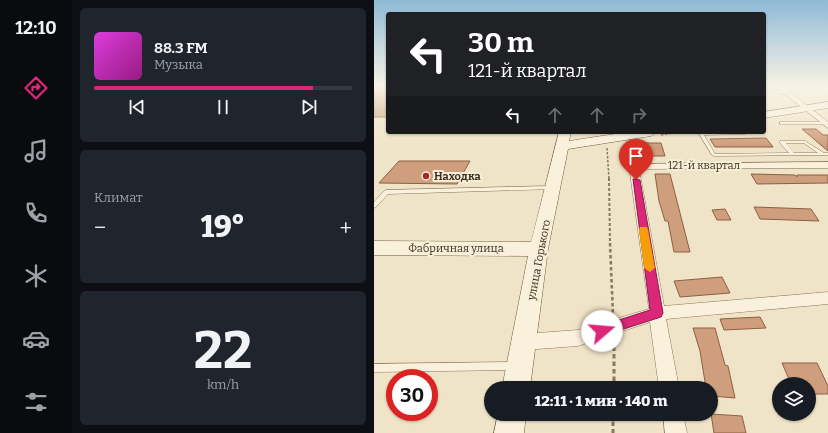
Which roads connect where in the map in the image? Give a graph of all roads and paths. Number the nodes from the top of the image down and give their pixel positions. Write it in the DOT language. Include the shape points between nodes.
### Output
graph roads {
  1 [pos="819,106"];
  2 [pos="806,108"];
  3 [pos="766,115"];
  4 [pos="781,123"];
  5 [pos="826,125"];
  6 [pos="627,134"];
  7 [pos="702,134"];
  8 [pos="564,139"];
  9 [pos="607,144"];
  10 [pos="822,153"];
  11 [pos="792,154"];
  12 [pos="828,154"];
  13 [pos="828,165"];
  14 [pos="554,188"];
  15 [pos="374,206"];
  16 [pos="374,248"];
  17 [pos="539,249"];
  18 [pos="828,298"];
  19 [pos="657,313"];
  20 [pos="614,327"];
  21 [pos="524,342"];
  22 [pos="520,365"];
  23 [pos="374,368"];
  24 [pos="517,381"];
  25 [pos="614,381"];
  26 [pos="668,381"];
  27 [pos="511,421"];
  28 [pos="613,421"];
  29 [pos="674,421"];
  30 [pos="509,433"];
  31 [pos="613,433"];
  32 [pos="676,433"];
  1 -- 2 [label="street"];
  2 -- 3 [label="street"];
  2 -- 5 [label="street"];
  4 -- 5 [label="lane"];
  6 -- 8 [label="street"];
  7 -- 11 [label="lane" via="714,155"];
  8 -- 14 [label="street, улица Горького"];
  9 -- 20 [label="path" via="611,188 611,293"];
  10 -- 11 [label="lane"];
  10 -- 11 [label="lane" via="805,142 782,142"];
  10 -- 12 [label="lane"];
  13 -- 19 [label="street, 121-й квартал" via="634,166"];
  14 -- 15 [label="lane" via="386,192"];
  14 -- 17 [label="street, улица Горького"];
  16 -- 17 [label="street, Фабричная улица"];
  17 -- 21 [label="street, улица Горького"];
  18 -- 19 [label="street"];
  19 -- 20 [label="street"];
  19 -- 26 [label="street, 121-й квартал"];
  20 -- 21 [label="street" via="578,338"];
  20 -- 25 [label="path"];
  21 -- 22 [label="street, улица Горького"];
  22 -- 23 [label="lane"];
  22 -- 24 [label="street, улица Горького"];
  27 -- 30 [label="street"];
  28 -- 31 [label="path"];
  29 -- 32 [label="street"];
}
